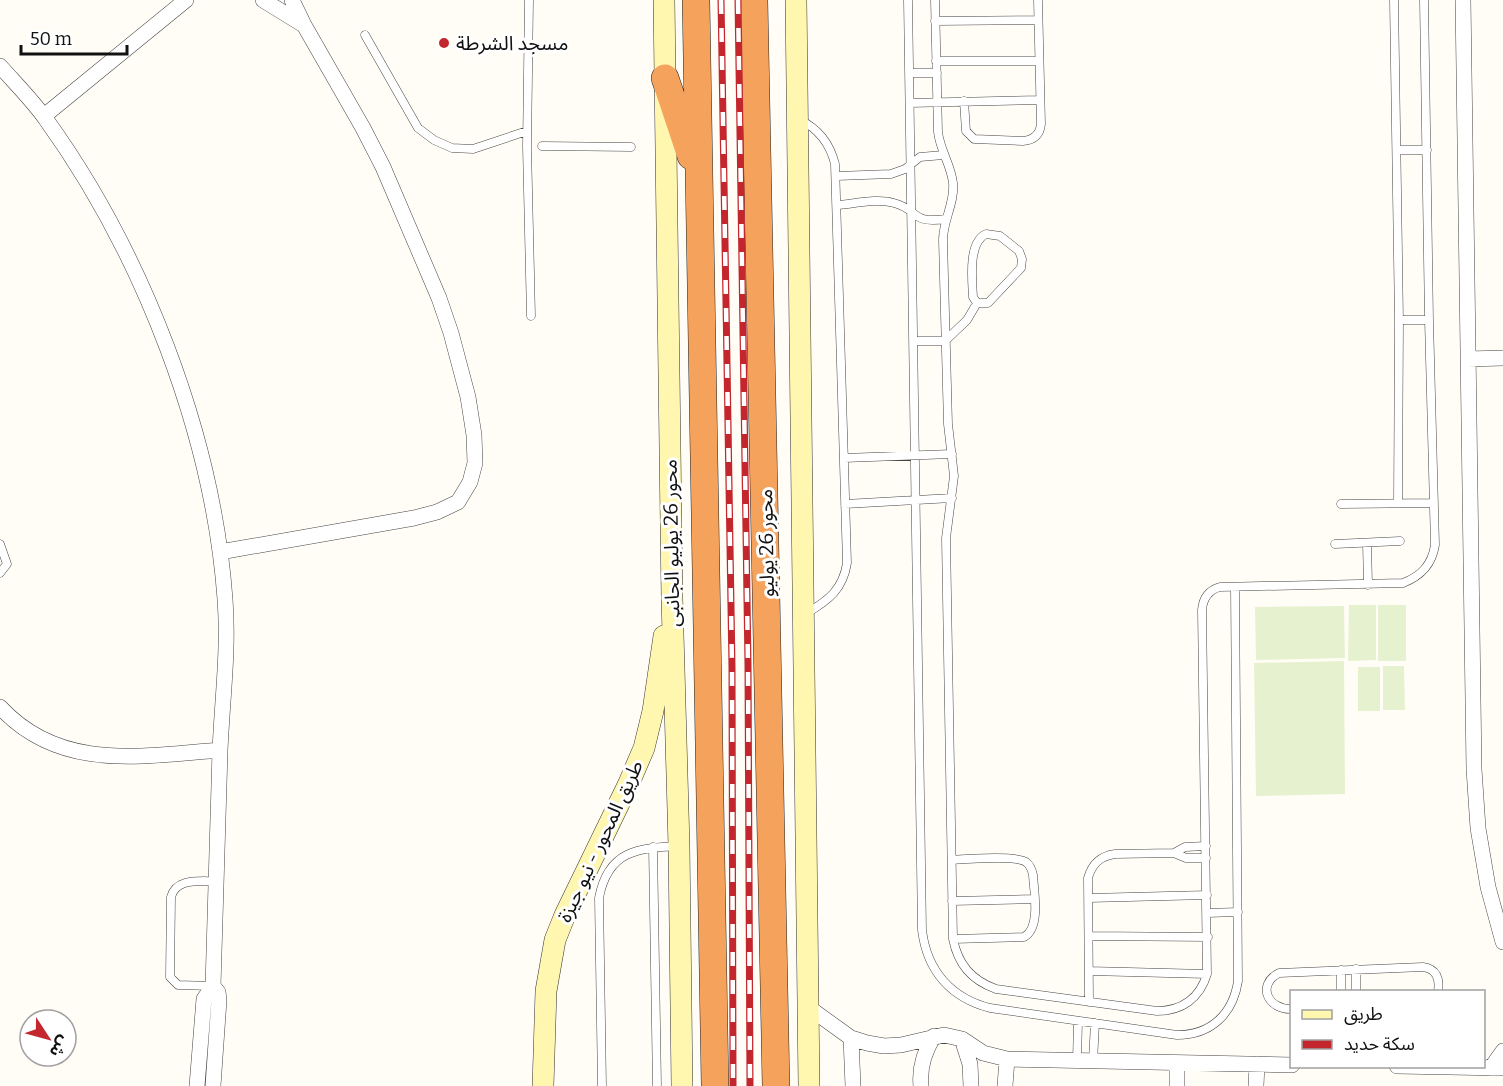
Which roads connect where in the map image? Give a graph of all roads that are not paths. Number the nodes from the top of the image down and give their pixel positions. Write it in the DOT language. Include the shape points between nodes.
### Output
graph roads {
  1 [pos="186,0"];
  2 [pos="264,0"];
  3 [pos="292,0"];
  4 [pos="530,0"];
  5 [pos="664,0"];
  6 [pos="696,0"];
  7 [pos="754,0"];
  8 [pos="796,0"];
  9 [pos="908,0"];
  10 [pos="935,0"];
  11 [pos="1038,0"];
  12 [pos="1394,0"];
  13 [pos="1424,0"];
  14 [pos="1463,0"];
  15 [pos="1038,20"];
  16 [pos="935,21"];
  17 [pos="303,25"];
  18 [pos="365,35"];
  19 [pos="936,61"];
  20 [pos="1039,61"];
  21 [pos="0,66"];
  22 [pos="909,73"];
  23 [pos="937,74"];
  24 [pos="665,78"];
  25 [pos="1040,100"];
  26 [pos="964,101"];
  27 [pos="937,102"];
  28 [pos="910,103"];
  29 [pos="44,116"];
  30 [pos="798,119"];
  31 [pos="527,131"];
  32 [pos="542,146"];
  33 [pos="631,147"];
  34 [pos="1397,150"];
  35 [pos="1427,150"];
  36 [pos="944,155"];
  37 [pos="911,164"];
  38 [pos="837,176"];
  39 [pos="700,180"];
  40 [pos="837,205"];
  41 [pos="912,213"];
  42 [pos="946,219"];
  43 [pos="977,303"];
  44 [pos="531,316"];
  45 [pos="1429,320"];
  46 [pos="1399,321"];
  47 [pos="914,341"];
  48 [pos="945,341"];
  49 [pos="1503,358"];
  50 [pos="1468,359"];
  51 [pos="952,454"];
  52 [pos="915,456"];
  53 [pos="844,458"];
  54 [pos="952,498"];
  55 [pos="916,500"];
  56 [pos="1434,502"];
  57 [pos="1398,503"];
  58 [pos="845,504"];
  59 [pos="1341,504"];
  60 [pos="1400,541"];
  61 [pos="1367,543"];
  62 [pos="0,544"];
  63 [pos="1335,544"];
  64 [pos="220,552"];
  65 [pos="0,573"];
  66 [pos="1368,585"];
  67 [pos="1235,587"];
  68 [pos="672,598"];
  69 [pos="803,615"];
  70 [pos="0,706"];
  71 [pos="220,750"];
  72 [pos="679,846"];
  73 [pos="1206,846"];
  74 [pos="653,847"];
  75 [pos="1174,853"];
  76 [pos="1206,858"];
  77 [pos="952,860"];
  78 [pos="217,881"];
  79 [pos="1207,895"];
  80 [pos="1089,898"];
  81 [pos="1034,899"];
  82 [pos="952,901"];
  83 [pos="1238,912"];
  84 [pos="1207,913"];
  85 [pos="1089,936"];
  86 [pos="1208,937"];
  87 [pos="953,939"];
  88 [pos="1503,942"];
  89 [pos="1356,969"];
  90 [pos="1341,970"];
  91 [pos="1089,971"];
  92 [pos="1207,974"];
  93 [pos="213,986"];
  94 [pos="1341,990"];
  95 [pos="1356,990"];
  96 [pos="1438,990"];
  97 [pos="1089,1002"];
  98 [pos="808,1007"];
  99 [pos="1290,1009"];
  100 [pos="1078,1021"];
  101 [pos="1095,1023"];
  102 [pos="934,1036"];
  103 [pos="851,1038"];
  104 [pos="962,1039"];
  105 [pos="1503,1051"];
  106 [pos="1007,1059"];
  107 [pos="1077,1060"];
  108 [pos="1093,1061"];
  109 [pos="1177,1063"];
  110 [pos="1257,1064"];
  111 [pos="1290,1065"];
  112 [pos="1497,1068"];
  113 [pos="197,1086"];
  114 [pos="213,1086"];
  115 [pos="543,1086"];
  116 [pos="602,1086"];
  117 [pos="657,1086"];
  118 [pos="682,1086"];
  119 [pos="715,1086"];
  120 [pos="776,1086"];
  121 [pos="809,1086"];
  122 [pos="853,1086"];
  123 [pos="921,1086"];
  124 [pos="971,1086"];
  125 [pos="1005,1086"];
  126 [pos="1177,1086"];
  127 [pos="1256,1086"];
  1 -- 29 [label="street"];
  2 -- 17 [label="street"];
  3 -- 17 [label="street"];
  4 -- 31 [label="lane"];
  5 -- 24 [label="main road, محور 26 يوليو الجانبى"];
  6 -- 39 [label="highway"];
  7 -- 120 [label="highway, محور 26 يوليو"];
  8 -- 30 [label="main road"];
  9 -- 22 [label="lane"];
  10 -- 16 [label="lane"];
  11 -- 15 [label="lane"];
  12 -- 34 [label="lane"];
  13 -- 35 [label="lane"];
  14 -- 50 [label="street"];
  15 -- 16 [label="lane"];
  15 -- 20 [label="lane"];
  16 -- 19 [label="lane"];
  17 -- 64 [label="street" via="383,167 439,298 468,397 475,463 470,482 458,502 437,512"];
  18 -- 31 [label="lane" via="418,128 434,140 452,148 473,149"];
  19 -- 20 [label="lane"];
  19 -- 23 [label="lane"];
  20 -- 25 [label="lane"];
  21 -- 29 [label="street"];
  22 -- 23 [label="lane"];
  22 -- 28 [label="lane"];
  23 -- 27 [label="lane"];
  24 -- 39 [label="highway"];
  24 -- 68 [label="main road, محور 26 يوليو الجانبى"];
  25 -- 26 [label="lane"];
  25 -- 26 [label="lane" via="1040,129 1034,138 1023,141 974,139 966,130"];
  26 -- 27 [label="lane"];
  27 -- 28 [label="lane"];
  27 -- 36 [label="lane"];
  28 -- 37 [label="lane"];
  29 -- 64 [label="street" via="122,244 156,320 200,454"];
  30 -- 38 [label="lane" via="815,129 828,145"];
  30 -- 69 [label="main road"];
  31 -- 44 [label="lane"];
  32 -- 33 [label="lane"];
  34 -- 35 [label="lane"];
  34 -- 46 [label="lane"];
  35 -- 45 [label="lane"];
  36 -- 37 [label="lane" via="925,155"];
  36 -- 42 [label="lane" via="953,191"];
  37 -- 38 [label="lane" via="891,174"];
  37 -- 41 [label="lane"];
  38 -- 40 [label="lane"];
  39 -- 119 [label="highway"];
  40 -- 41 [label="lane" via="889,202"];
  40 -- 53 [label="lane"];
  41 -- 42 [label="lane" via="927,221"];
  41 -- 47 [label="lane"];
  42 -- 48 [label="lane"];
  43 -- 43 [label="lane" via="988,303 1021,268 1019,251 995,234 982,236 974,246 973,293"];
  43 -- 48 [label="lane" via="967,320"];
  45 -- 46 [label="lane"];
  45 -- 56 [label="lane"];
  46 -- 57 [label="lane"];
  47 -- 48 [label="lane"];
  47 -- 52 [label="lane"];
  48 -- 51 [label="lane"];
  49 -- 50 [label="street"];
  50 -- 88 [label="street" via="1474,769 1478,828"];
  51 -- 52 [label="lane"];
  51 -- 54 [label="lane"];
  52 -- 53 [label="lane"];
  52 -- 55 [label="lane"];
  53 -- 58 [label="lane"];
  54 -- 55 [label="lane"];
  54 -- 77 [label="lane" via="946,538"];
  55 -- 58 [label="lane"];
  55 -- 100 [label="lane" via="922,930 927,955 943,981 967,1000 990,1008"];
  56 -- 57 [label="lane"];
  56 -- 66 [label="lane" via="1435,545 1426,568 1403,583"];
  57 -- 59 [label="lane"];
  58 -- 69 [label="lane" via="847,562 843,581 832,597"];
  60 -- 61 [label="lane"];
  61 -- 63 [label="lane"];
  61 -- 66 [label="lane"];
  62 -- 65 [label="lane" via="6,564"];
  64 -- 71 [label="street" via="226,639"];
  66 -- 67 [label="lane"];
  67 -- 73 [label="lane" via="1215,588 1203,604"];
  67 -- 83 [label="lane"];
  68 -- 72 [label="main road, محور 26 يوليو الجانبى"];
  68 -- 115 [label="main road, طريق المحور - نيو جيزة" via="644,748 555,940 546,991"];
  69 -- 98 [label="main road"];
  70 -- 71 [label="street" via="32,734 76,752 124,757"];
  71 -- 78 [label="street"];
  72 -- 74 [label="lane"];
  72 -- 118 [label="main road, محور 26 يوليو الجانبى"];
  73 -- 75 [label="lane" via="1185,847"];
  73 -- 76 [label="lane"];
  74 -- 116 [label="lane" via="624,855 609,869 601,888"];
  74 -- 117 [label="lane"];
  75 -- 76 [label="lane" via="1186,858"];
  75 -- 80 [label="lane" via="1101,858 1090,872"];
  76 -- 79 [label="lane"];
  77 -- 81 [label="lane" via="1022,860 1032,871"];
  77 -- 82 [label="lane"];
  78 -- 93 [label="street"];
  78 -- 93 [label="lane" via="178,885 171,897 170,977 178,985"];
  79 -- 80 [label="lane"];
  79 -- 84 [label="lane"];
  80 -- 85 [label="lane"];
  81 -- 82 [label="lane"];
  81 -- 87 [label="lane" via="1034,928 1024,937"];
  82 -- 87 [label="lane"];
  83 -- 84 [label="lane"];
  83 -- 101 [label="lane" via="1237,991 1229,1010 1215,1024 1197,1033 1177,1035"];
  84 -- 86 [label="lane"];
  85 -- 86 [label="lane"];
  85 -- 91 [label="lane"];
  86 -- 92 [label="lane"];
  87 -- 97 [label="lane" via="963,967 986,985"];
  89 -- 90 [label="lane"];
  89 -- 95 [label="lane"];
  89 -- 96 [label="lane" via="1427,967 1437,974"];
  90 -- 94 [label="lane"];
  90 -- 99 [label="lane" via="1285,972 1275,976 1267,990 1270,1001"];
  91 -- 92 [label="lane"];
  91 -- 97 [label="lane"];
  92 -- 97 [label="lane" via="1196,996 1174,1010"];
  93 -- 113 [label="street" via="204,999"];
  93 -- 114 [label="street" via="219,1000"];
  98 -- 103 [label="street"];
  98 -- 121 [label="main road"];
  100 -- 101 [label="lane"];
  100 -- 107 [label="lane"];
  101 -- 108 [label="lane"];
  102 -- 103 [label="street" via="884,1046"];
  102 -- 104 [label="street"];
  102 -- 123 [label="street" via="921,1063"];
  103 -- 122 [label="street"];
  104 -- 106 [label="street" via="983,1053"];
  104 -- 124 [label="street" via="970,1064"];
  105 -- 112 [label="street"];
  106 -- 107 [label="street"];
  106 -- 125 [label="street"];
  107 -- 108 [label="street"];
  108 -- 109 [label="street"];
  109 -- 110 [label="street"];
  109 -- 126 [label="street"];
  110 -- 111 [label="street"];
  110 -- 127 [label="street"];
}
